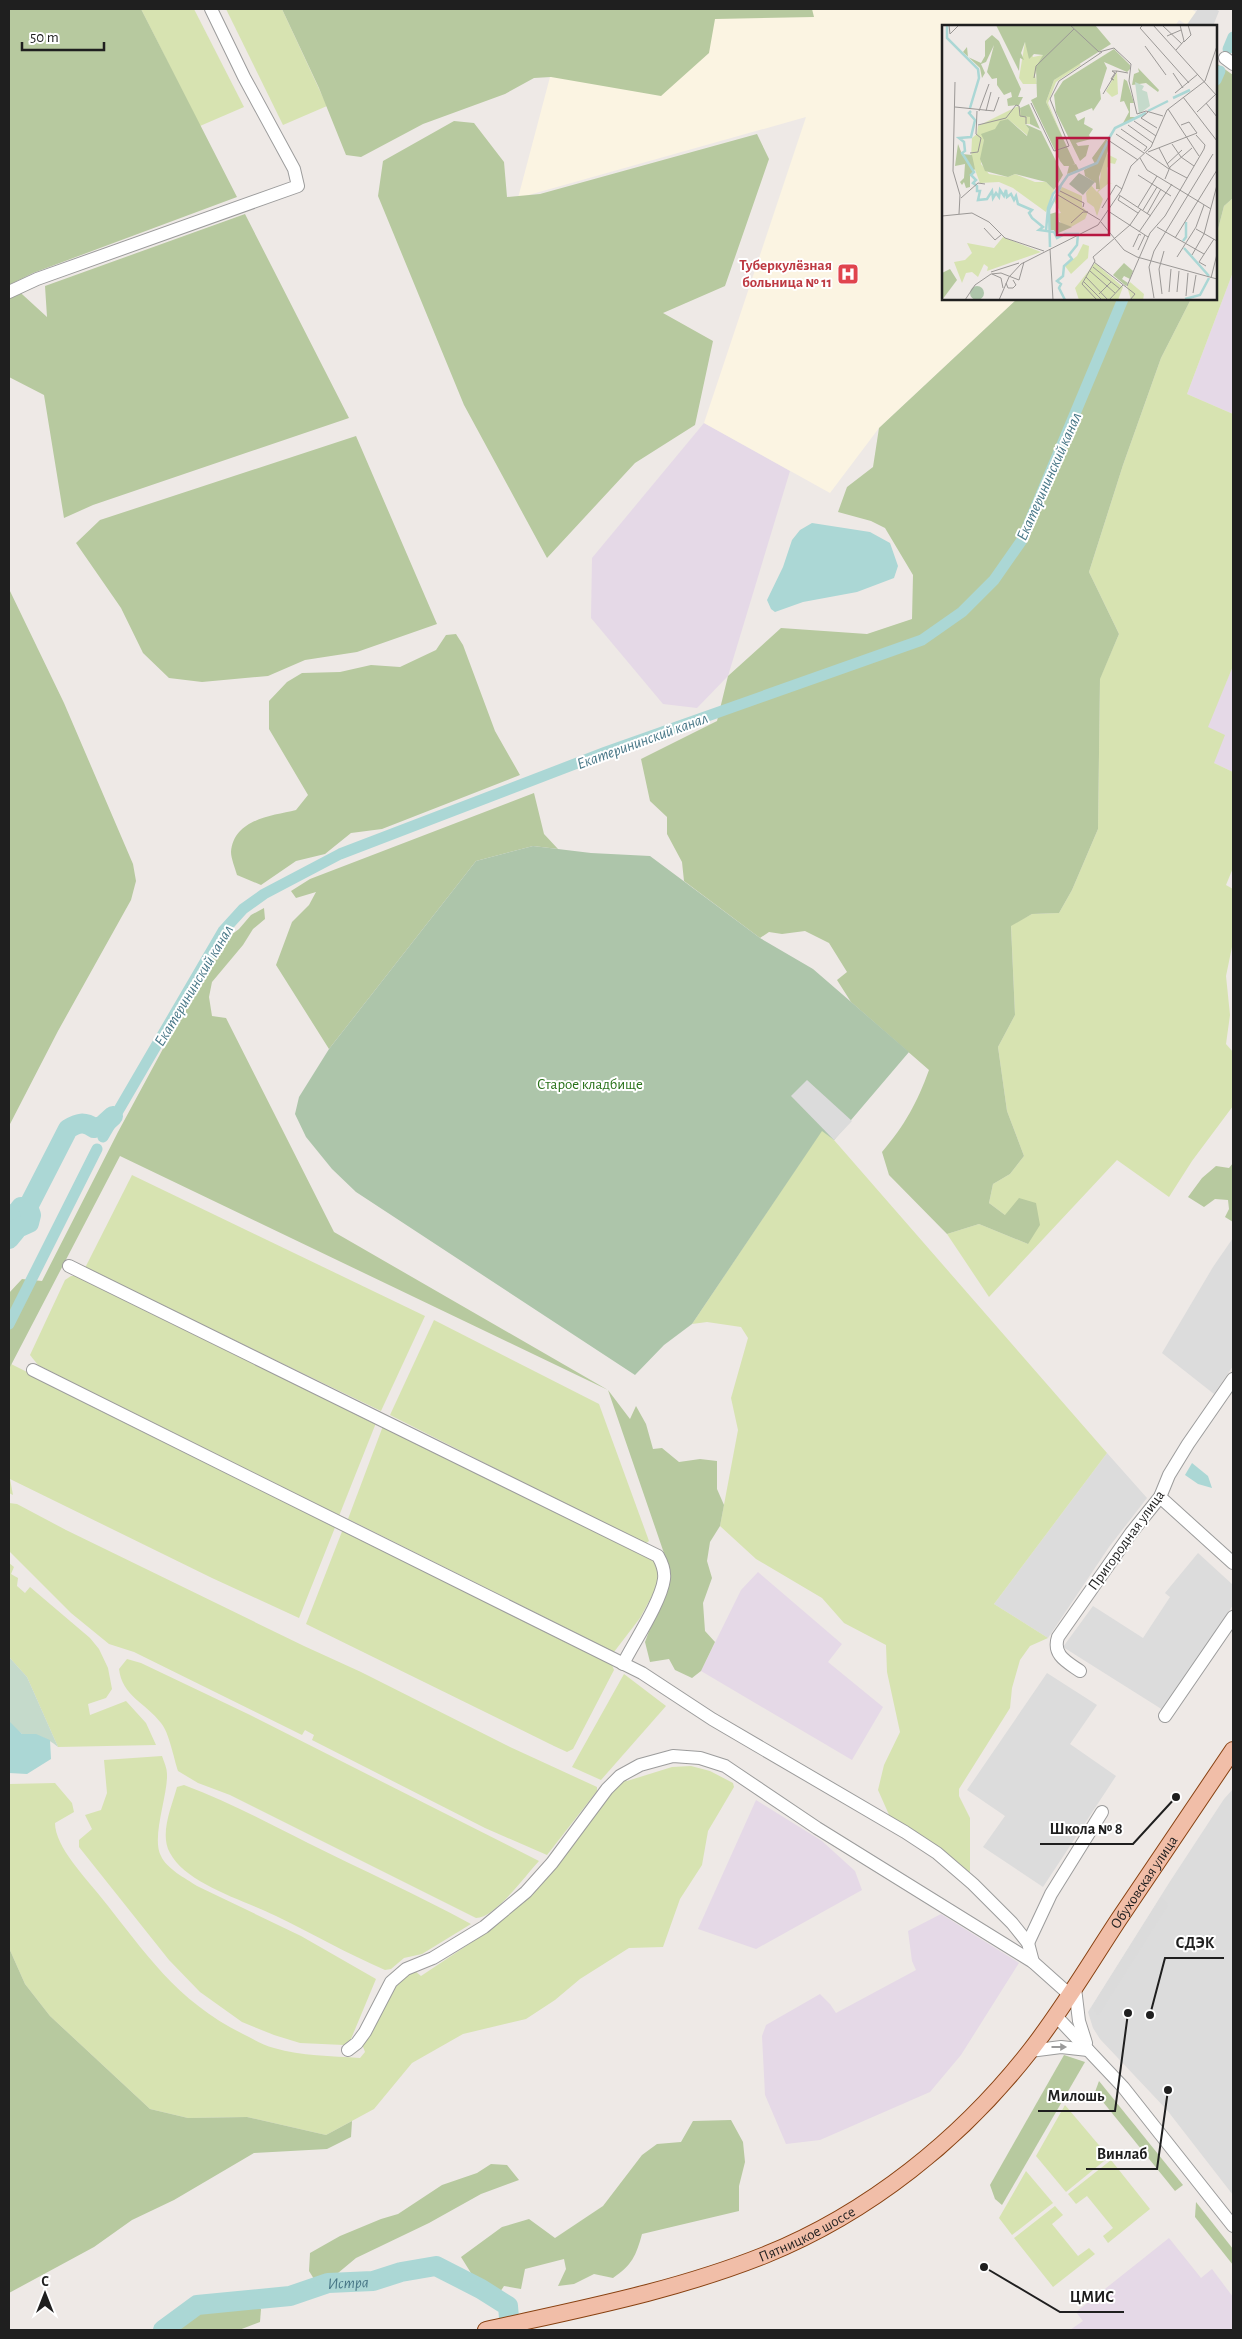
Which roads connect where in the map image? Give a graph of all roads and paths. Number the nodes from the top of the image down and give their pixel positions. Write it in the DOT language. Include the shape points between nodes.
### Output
graph roads {
  1 [pos="211,9"];
  2 [pos="9,292"];
  3 [pos="69,1266"];
  4 [pos="33,1370"];
  5 [pos="1233,1379"];
  6 [pos="1160,1497"];
  7 [pos="1233,1563"];
  8 [pos="1233,1617"];
  9 [pos="623,1664"];
  10 [pos="1080,1671"];
  11 [pos="1165,1716"];
  12 [pos="1233,1750"];
  13 [pos="1102,1812"];
  14 [pos="1028,1943"];
  15 [pos="1032,1962"];
  16 [pos="1073,1991"];
  17 [pos="1056,2016"];
  18 [pos="348,2050"];
  19 [pos="1088,2050"];
  20 [pos="1030,2051"];
  21 [pos="1233,2226"];
  22 [pos="486,2330"];
  1 -- 2 [label="street" via="294,169 298,186 37,279"];
  3 -- 9 [label="street" via="658,1556 664,1578 659,1594"];
  4 -- 9 [label="street"];
  5 -- 6 [label="street, Пригородная улица" via="1183,1451"];
  6 -- 7 [label="street"];
  6 -- 10 [label="street, Пригородная улица" via="1058,1637 1057,1652"];
  8 -- 11 [label="street"];
  9 -- 14 [label="street" via="937,1853 973,1884"];
  12 -- 16 [label="main road, Обуховская улица"];
  13 -- 14 [label="street" via="1052,1894"];
  14 -- 15 [label="street"];
  15 -- 16 [label="street"];
  15 -- 18 [label="street" via="825,1833 725,1766 700,1758 673,1756 640,1765 620,1776 526,1892 484,1927 433,1958 406,1969 392,1982 358,2043"];
  16 -- 17 [label="main road, Обуховская улица"];
  16 -- 19 [label="street"];
  17 -- 19 [label="street"];
  17 -- 20 [label="main road, Пятницкое шоссе"];
  20 -- 19 [label="street, one-way" via="1061,2047"];
  19 -- 21 [label="street" via="1123,2087"];
  20 -- 22 [label="main road, Пятницкое шоссе" via="996,2092 950,2138 874,2196 814,2231 729,2269 654,2291"];
}
